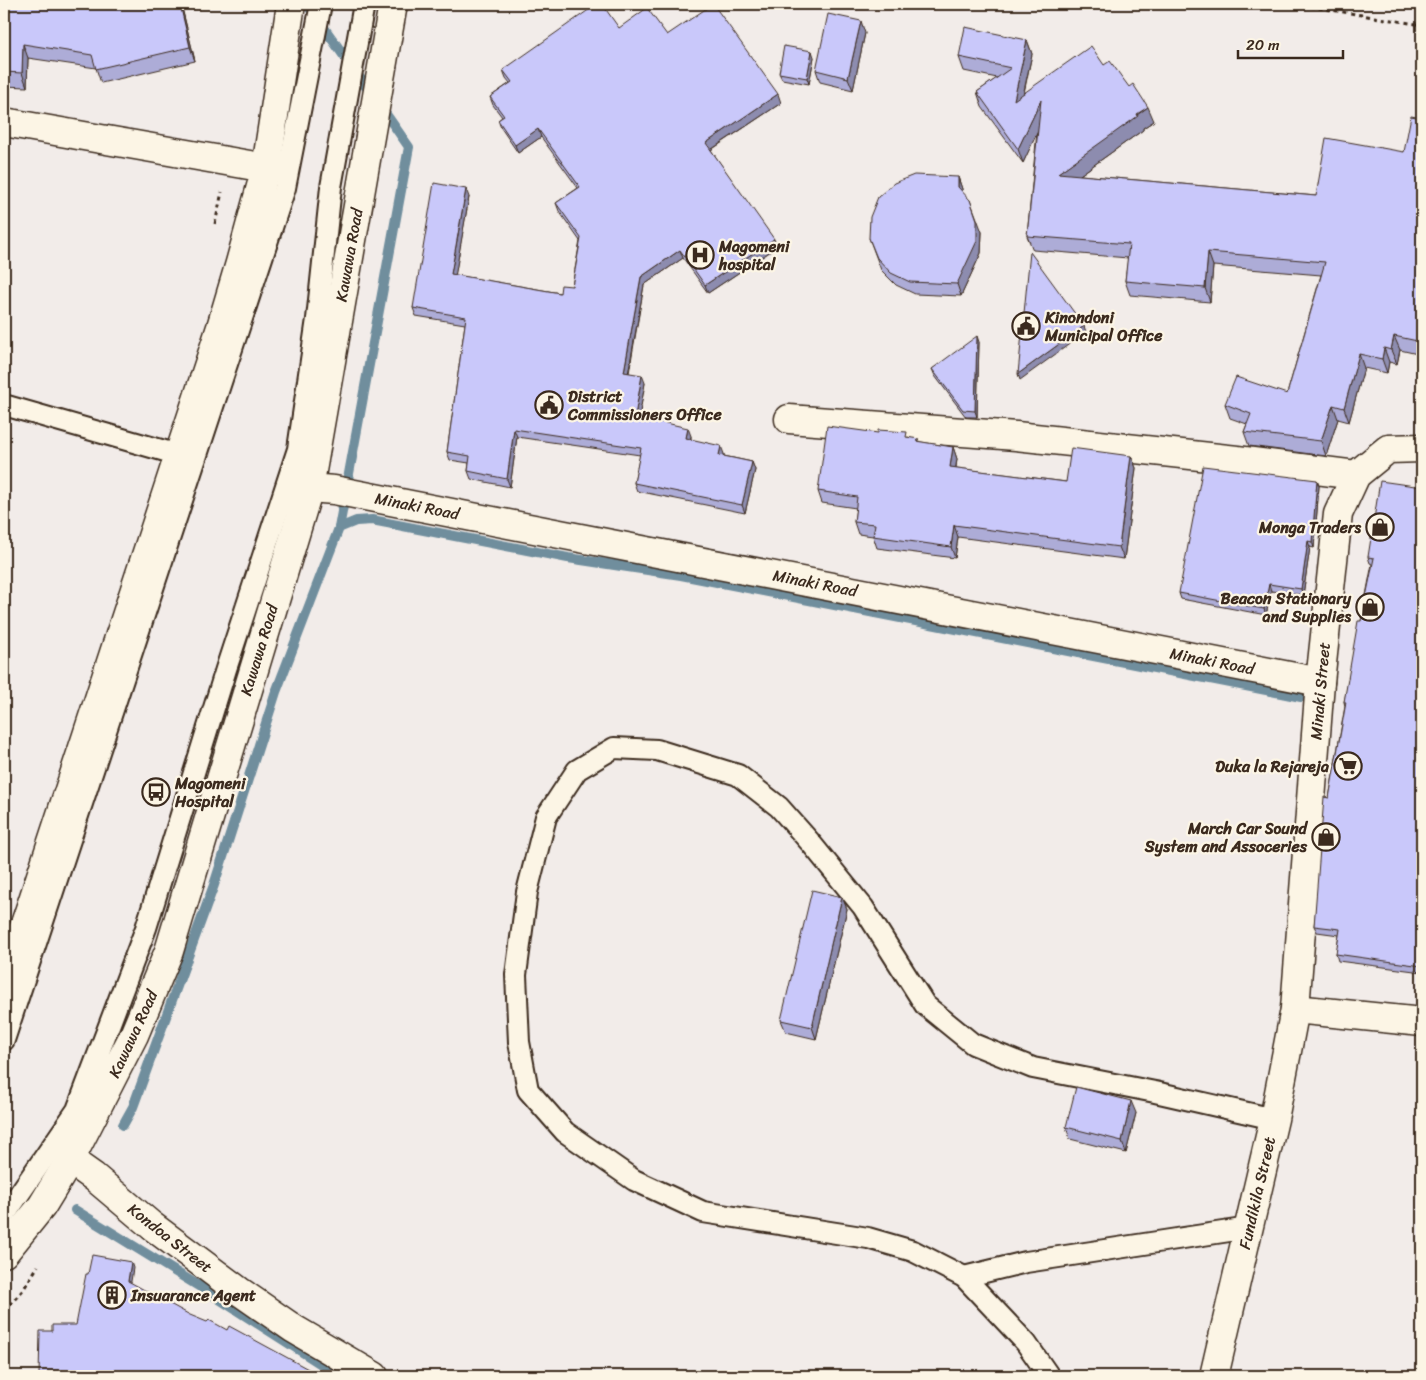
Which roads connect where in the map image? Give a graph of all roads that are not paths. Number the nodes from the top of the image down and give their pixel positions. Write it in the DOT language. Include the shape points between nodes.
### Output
graph roads {
  1 [pos="291,4"];
  2 [pos="321,4"];
  3 [pos="364,4"];
  4 [pos="393,4"];
  5 [pos="4,122"];
  6 [pos="266,168"];
  7 [pos="4,405"];
  8 [pos="790,419"];
  9 [pos="1422,448"];
  10 [pos="179,456"];
  11 [pos="1356,475"];
  12 [pos="309,488"];
  13 [pos="1320,682"];
  14 [pos="4,984"];
  15 [pos="1295,1008"];
  16 [pos="1422,1022"];
  17 [pos="4,1040"];
  18 [pos="1274,1119"];
  19 [pos="70,1160"];
  20 [pos="4,1216"];
  21 [pos="1249,1228"];
  22 [pos="4,1253"];
  23 [pos="964,1276"];
  24 [pos="374,1376"];
  25 [pos="1049,1376"];
  26 [pos="1214,1376"];
  1 -- 6 [label="street"];
  2 -- 17 [label="lane" via="285,188"];
  3 -- 20 [label="lane, Kawawa Road" via="331,187 317,319 298,449 146,928 112,1019 77,1110"];
  4 -- 12 [label="street, Kawawa Road"];
  5 -- 6 [label="street"];
  6 -- 10 [label="street" via="221,327"];
  7 -- 10 [label="lane"];
  8 -- 11 [label="street" via="1016,436"];
  9 -- 11 [label="street, Minaki Street" via="1388,449"];
  10 -- 14 [label="street"];
  11 -- 13 [label="street, Minaki Street" via="1338,514"];
  12 -- 13 [label="street, Minaki Road" via="334,490"];
  12 -- 19 [label="street, Kawawa Road" via="169,950 134,1035"];
  13 -- 15 [label="street, Minaki Street"];
  15 -- 16 [label="street"];
  15 -- 18 [label="street, Fundikila Street"];
  18 -- 21 [label="street, Fundikila Street"];
  18 -- 23 [label="lane" via="1033,1068 973,1044 925,1005 857,900 810,842 779,807 738,775 657,750 614,748 577,770 546,816 527,892 516,975 519,1042 528,1090 565,1132 634,1180 703,1212 868,1238 913,1251"];
  19 -- 22 [label="street, Kawawa Road" via="42,1206"];
  19 -- 24 [label="street, Kondoa Street" via="239,1291 294,1329"];
  21 -- 23 [label="lane" via="1026,1262"];
  21 -- 26 [label="street, Fundikila Street"];
  23 -- 25 [label="lane" via="1026,1343"];
}
